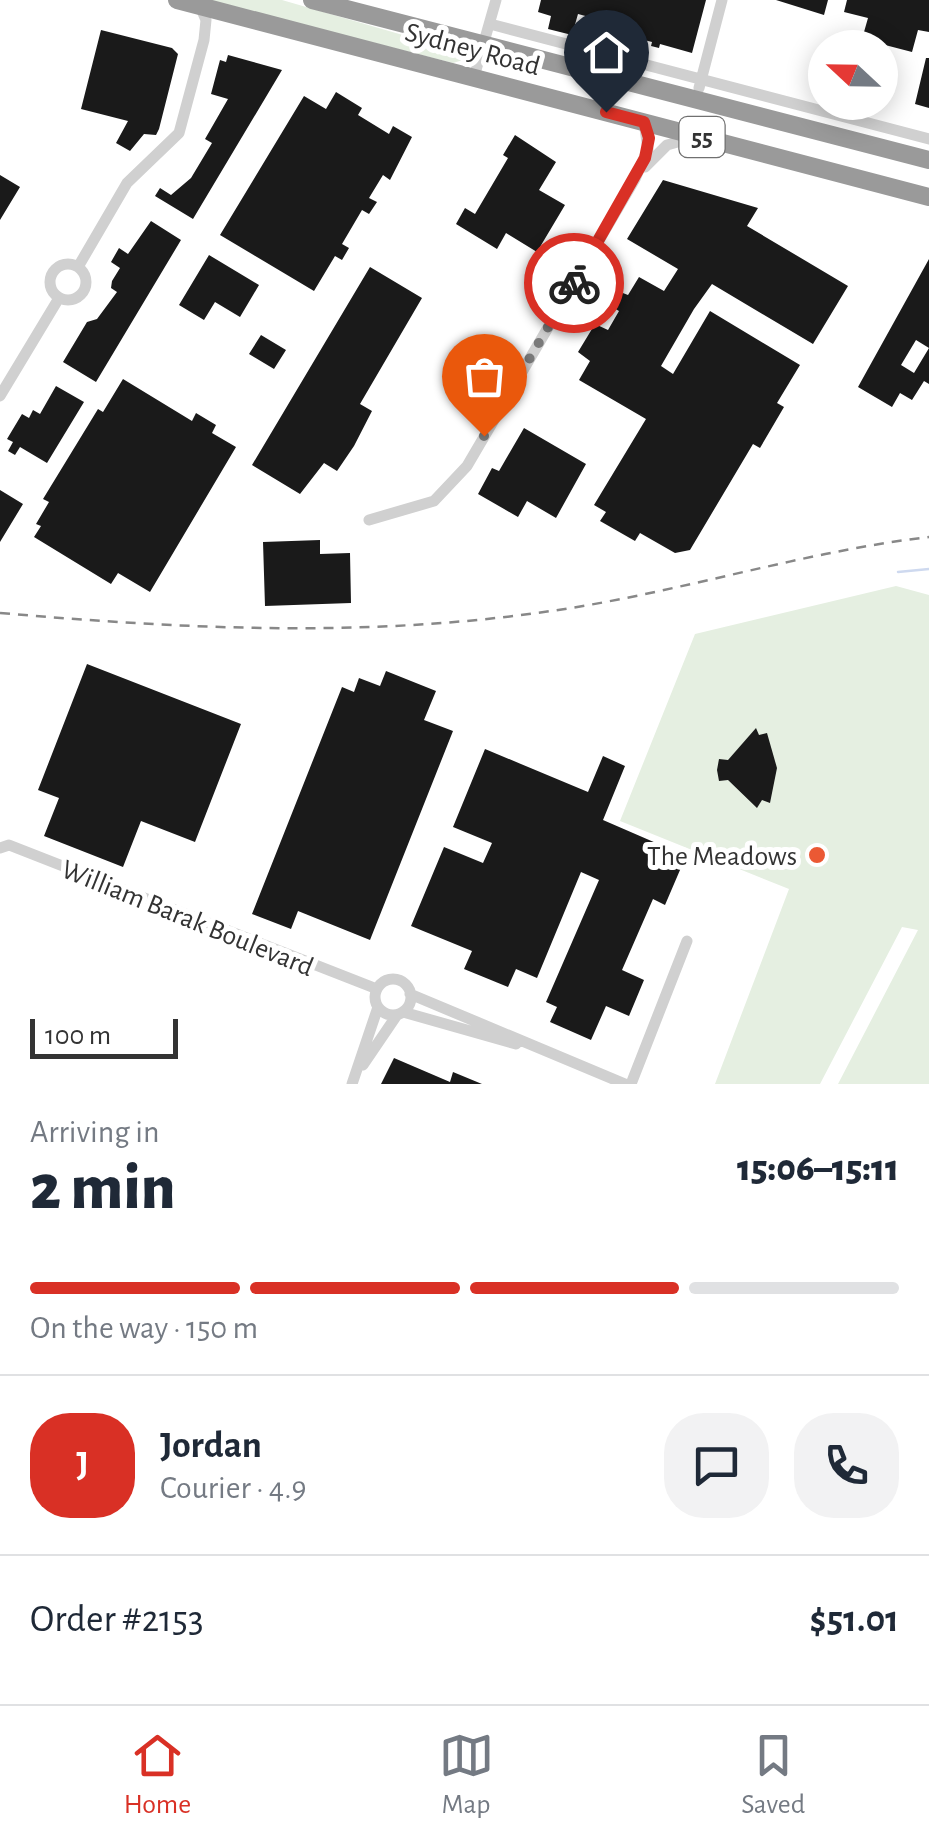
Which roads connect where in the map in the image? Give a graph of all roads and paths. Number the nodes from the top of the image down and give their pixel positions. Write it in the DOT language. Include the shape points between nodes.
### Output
graph roads {
  1 [pos="177,0"];
  2 [pos="314,0"];
  3 [pos="496,0"];
  4 [pos="722,0"];
  5 [pos="200,6"];
  6 [pos="252,20"];
  7 [pos="490,24"];
  8 [pos="540,39"];
  9 [pos="204,40"];
  10 [pos="484,45"];
  11 [pos="510,51"];
  12 [pos="474,77"];
  13 [pos="701,80"];
  14 [pos="696,100"];
  15 [pos="644,122"];
  16 [pos="701,137"];
  17 [pos="929,139"];
  18 [pos="929,160"];
  19 [pos="635,179"];
  20 [pos="929,196"];
  21 [pos="78,267"];
  22 [pos="59,298"];
  23 [pos="0,396"];
  24 [pos="368,520"];
  25 [pos="0,848"];
  26 [pos="687,942"];
  27 [pos="376,989"];
  28 [pos="410,994"];
  29 [pos="378,1008"];
  30 [pos="400,1013"];
  31 [pos="530,1048"];
  32 [pos="353,1082"];
  33 [pos="628,1084"];
  1 -- 5 [label="highway, Sydney Road / 55"];
  2 -- 10 [label="highway, Sydney Road / 55"];
  3 -- 7 [label="street"];
  4 -- 13 [label="street"];
  5 -- 6 [label="highway, Sydney Road / 55"];
  5 -- 9 [label="street"];
  6 -- 9 [label="street" via="216,24"];
  6 -- 12 [label="highway, Sydney Road / 55"];
  7 -- 8 [label="street, Sydney Road"];
  7 -- 10 [label="street"];
  8 -- 11 [label="street, Sydney Road"];
  8 -- 13 [label="street, Sydney Road"];
  9 -- 21 [label="street" via="179,133 127,183"];
  10 -- 11 [label="highway, Sydney Road / 55"];
  10 -- 12 [label="street"];
  11 -- 14 [label="highway, Sydney Road / 55"];
  12 -- 15 [label="highway, Sydney Road / 55"];
  13 -- 14 [label="street"];
  13 -- 17 [label="street, Sydney Road"];
  14 -- 18 [label="highway, Sydney Road / 55"];
  15 -- 16 [label="highway, Sydney Road / 55"];
  15 -- 19 [label="street" via="648,149"];
  16 -- 19 [label="street" via="660,150"];
  16 -- 20 [label="highway, Sydney Road / 55"];
  19 -- 24 [label="street" via="452,486 418,509"];
  21 -- 22 [label="street" via="85,289 77,298"];
  21 -- 22 [label="street" via="53,273"];
  22 -- 23 [label="street"];
  25 -- 27 [label="street, William Barak Boulevard" via="8,845"];
  26 -- 33 [label="street"];
  27 -- 28 [label="street" via="395,980"];
  27 -- 29 [label="street"];
  28 -- 30 [label="street"];
  28 -- 31 [label="street"];
  29 -- 30 [label="street"];
  29 -- 32 [label="street"];
  30 -- 31 [label="street"];
  30 -- 32 [label="street"];
  31 -- 33 [label="street"];
}
